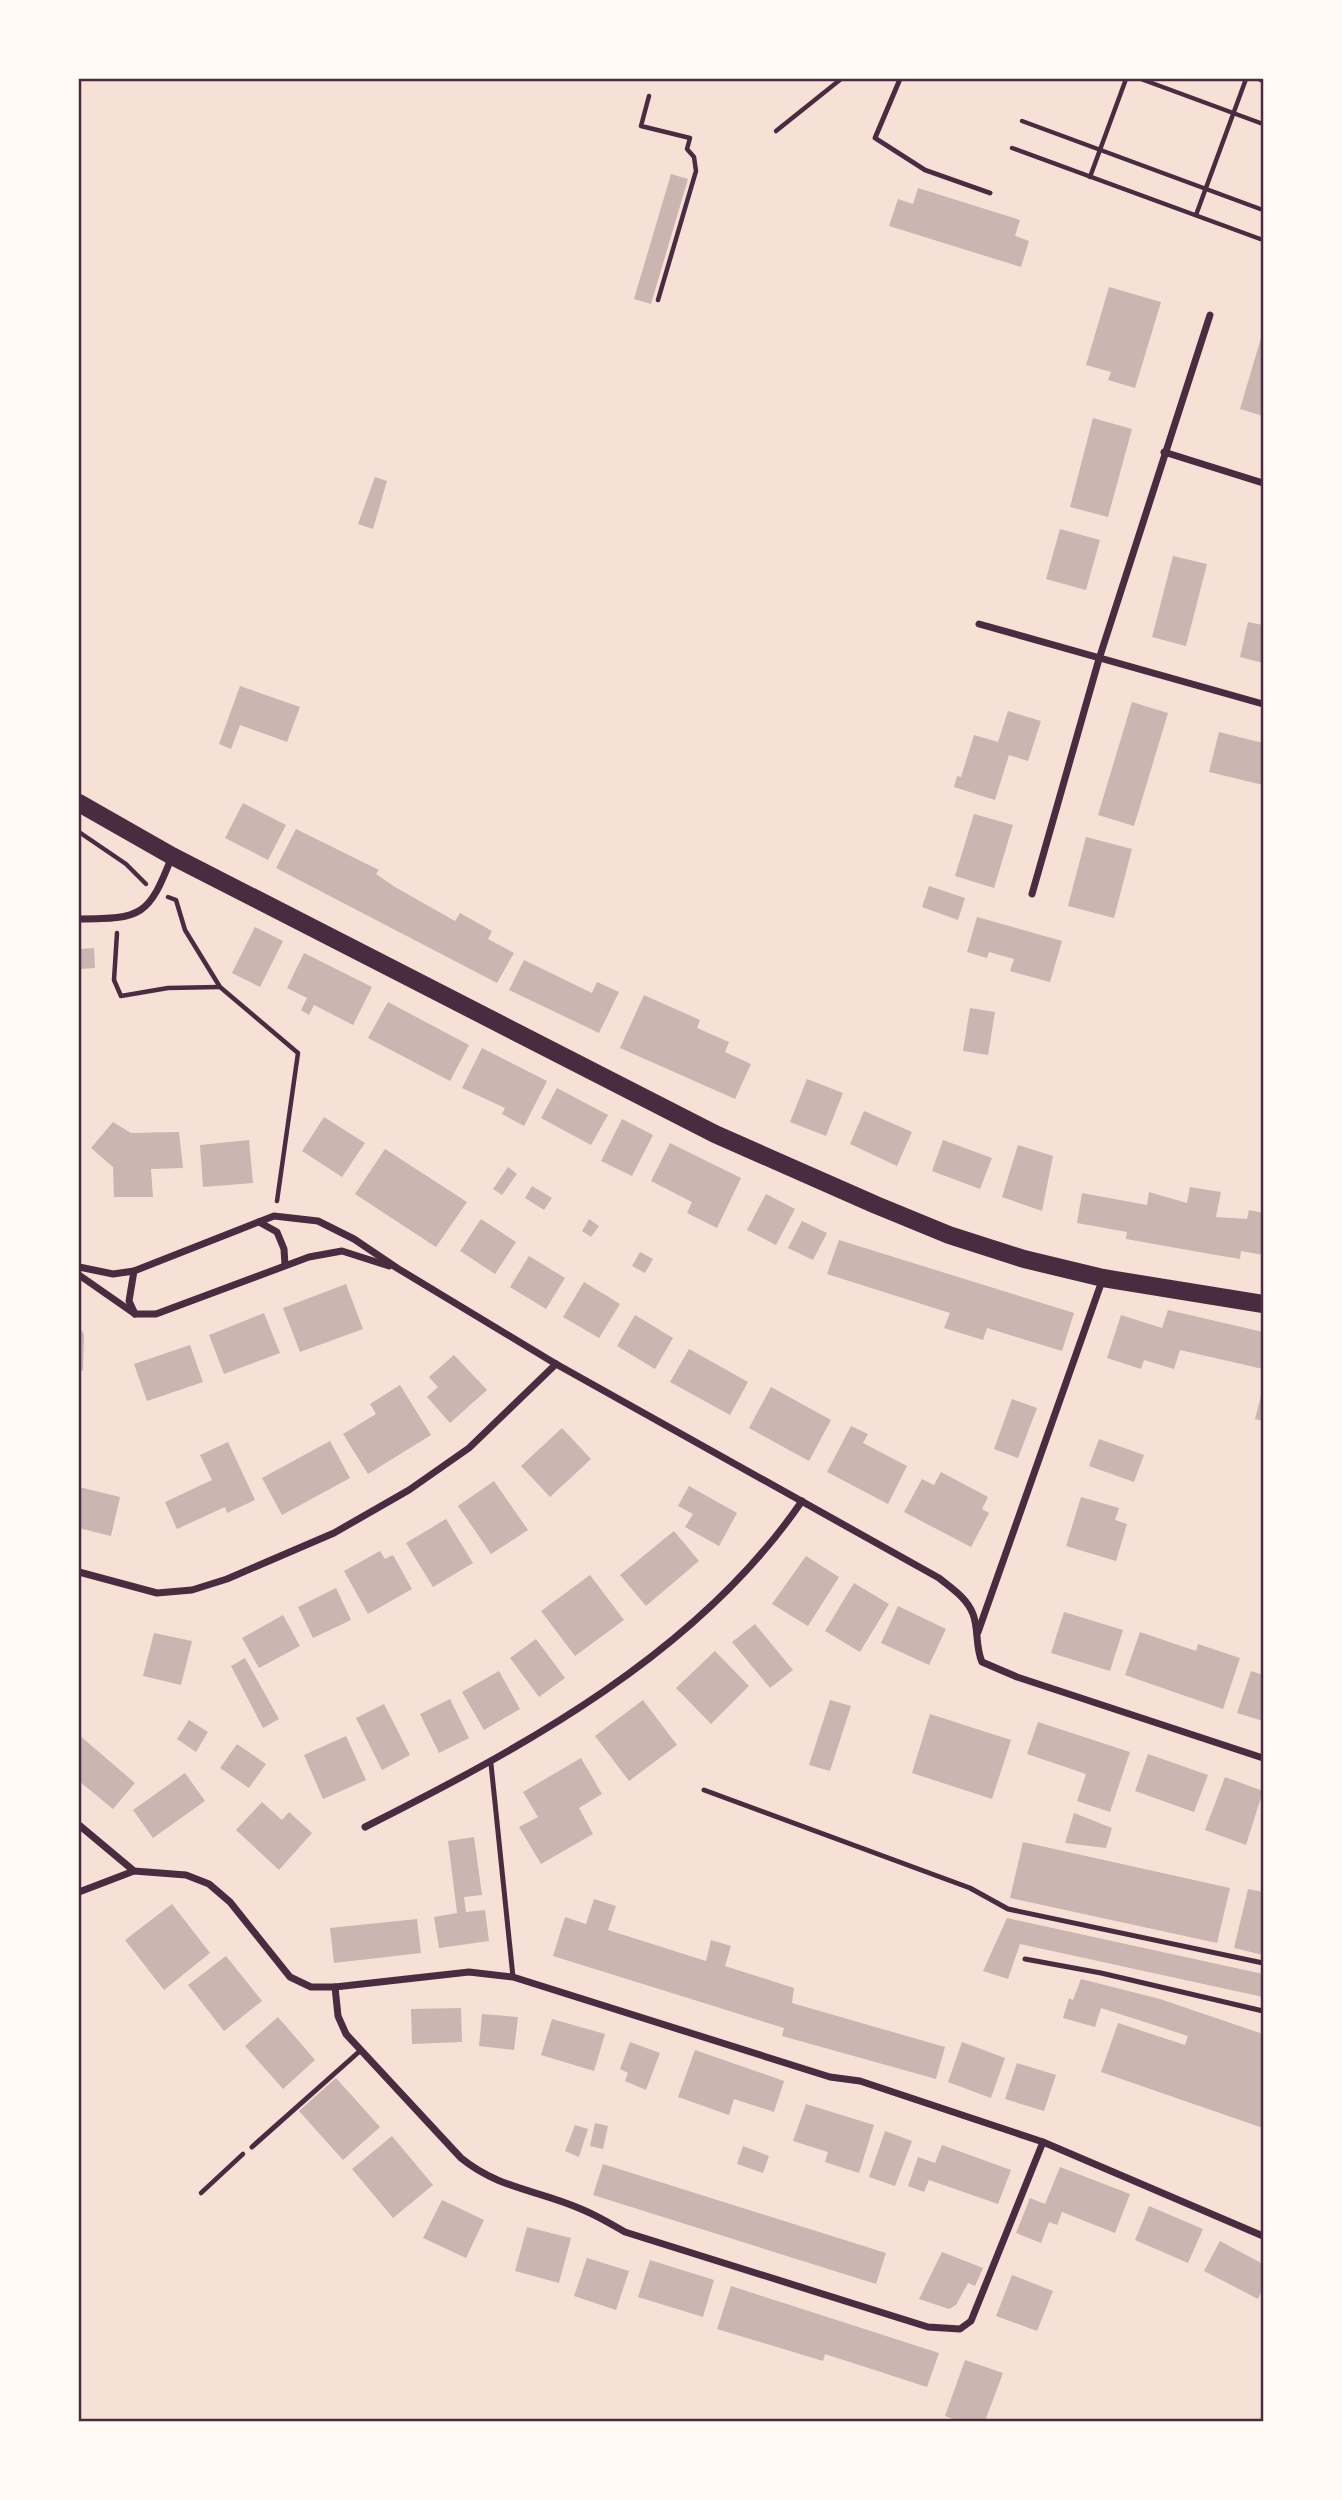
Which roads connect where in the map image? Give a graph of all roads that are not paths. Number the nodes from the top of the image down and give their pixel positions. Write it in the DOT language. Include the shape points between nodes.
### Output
graph roads {
  1 [pos="900,79"];
  2 [pos="990,193"];
  3 [pos="1210,315"];
  4 [pos="1164,452"];
  5 [pos="1263,483"];
  6 [pos="979,624"];
  7 [pos="1099,659"];
  8 [pos="1263,704"];
  9 [pos="79,803"];
  10 [pos="172,856"];
  11 [pos="1032,894"];
  12 [pos="79,919"];
  13 [pos="259,1222"];
  14 [pos="285,1265"];
  15 [pos="79,1267"];
  16 [pos="397,1268"];
  17 [pos="134,1271"];
  18 [pos="79,1275"];
  19 [pos="1103,1278"];
  20 [pos="1263,1304"];
  21 [pos="135,1314"];
  22 [pos="556,1364"];
  23 [pos="802,1501"];
  24 [pos="79,1572"];
  25 [pos="976,1636"];
  26 [pos="1263,1758"];
  27 [pos="491,1764"];
  28 [pos="704,1790"];
  29 [pos="79,1825"];
  30 [pos="365,1827"];
  31 [pos="134,1871"];
  32 [pos="79,1892"];
  33 [pos="1025,1959"];
  34 [pos="1263,1963"];
  35 [pos="513,1977"];
  36 [pos="335,1987"];
  37 [pos="1263,2011"];
  38 [pos="360,2050"];
  39 [pos="1043,2142"];
  40 [pos="252,2147"];
  41 [pos="1263,2236"];
  1 -- 2 [label="lane" via="875,138 925,170"];
  3 -- 4 [label="street"];
  4 -- 5 [label="street"];
  4 -- 7 [label="street"];
  6 -- 7 [label="street"];
  7 -- 8 [label="street"];
  7 -- 11 [label="street"];
  9 -- 10 [label="main road"];
  10 -- 12 [label="street" via="158,893 139,913 117,919"];
  10 -- 19 [label="main road" via="715,1134 949,1235"];
  13 -- 14 [label="street" via="277,1232"];
  13 -- 16 [label="street" via="274,1216 318,1221"];
  13 -- 17 [label="street"];
  14 -- 16 [label="street" via="342,1251"];
  14 -- 21 [label="street" via="156,1314"];
  15 -- 17 [label="street" via="113,1274"];
  16 -- 22 [label="street"];
  17 -- 21 [label="street" via="129,1301"];
  18 -- 21 [label="street"];
  19 -- 20 [label="main road"];
  19 -- 25 [label="street"];
  22 -- 23 [label="street"];
  22 -- 24 [label="street" via="469,1448 410,1490 334,1534 192,1590 157,1593"];
  23 -- 25 [label="street" via="939,1578 964,1599 974,1615"];
  23 -- 27 [label="street" via="773,1543 662,1647 561,1721"];
  25 -- 26 [label="street" via="982,1662 1017,1677"];
  27 -- 30 [label="street"];
  27 -- 35 [label="lane"];
  28 -- 34 [label="lane" via="970,1888 1008,1909"];
  29 -- 31 [label="street"];
  31 -- 32 [label="street"];
  31 -- 36 [label="street" via="186,1875 209,1884 230,1902 290,1977 311,1987"];
  33 -- 37 [label="lane"];
  35 -- 36 [label="street" via="469,1972"];
  35 -- 39 [label="street" via="830,2077 860,2081"];
  36 -- 38 [label="street" via="338,2016"];
  38 -- 39 [label="street" via="461,2158 498,2183 580,2208 625,2232 945,2330 960,2329 971,2320"];
  38 -- 40 [label="lane"];
  39 -- 41 [label="street"];
}
